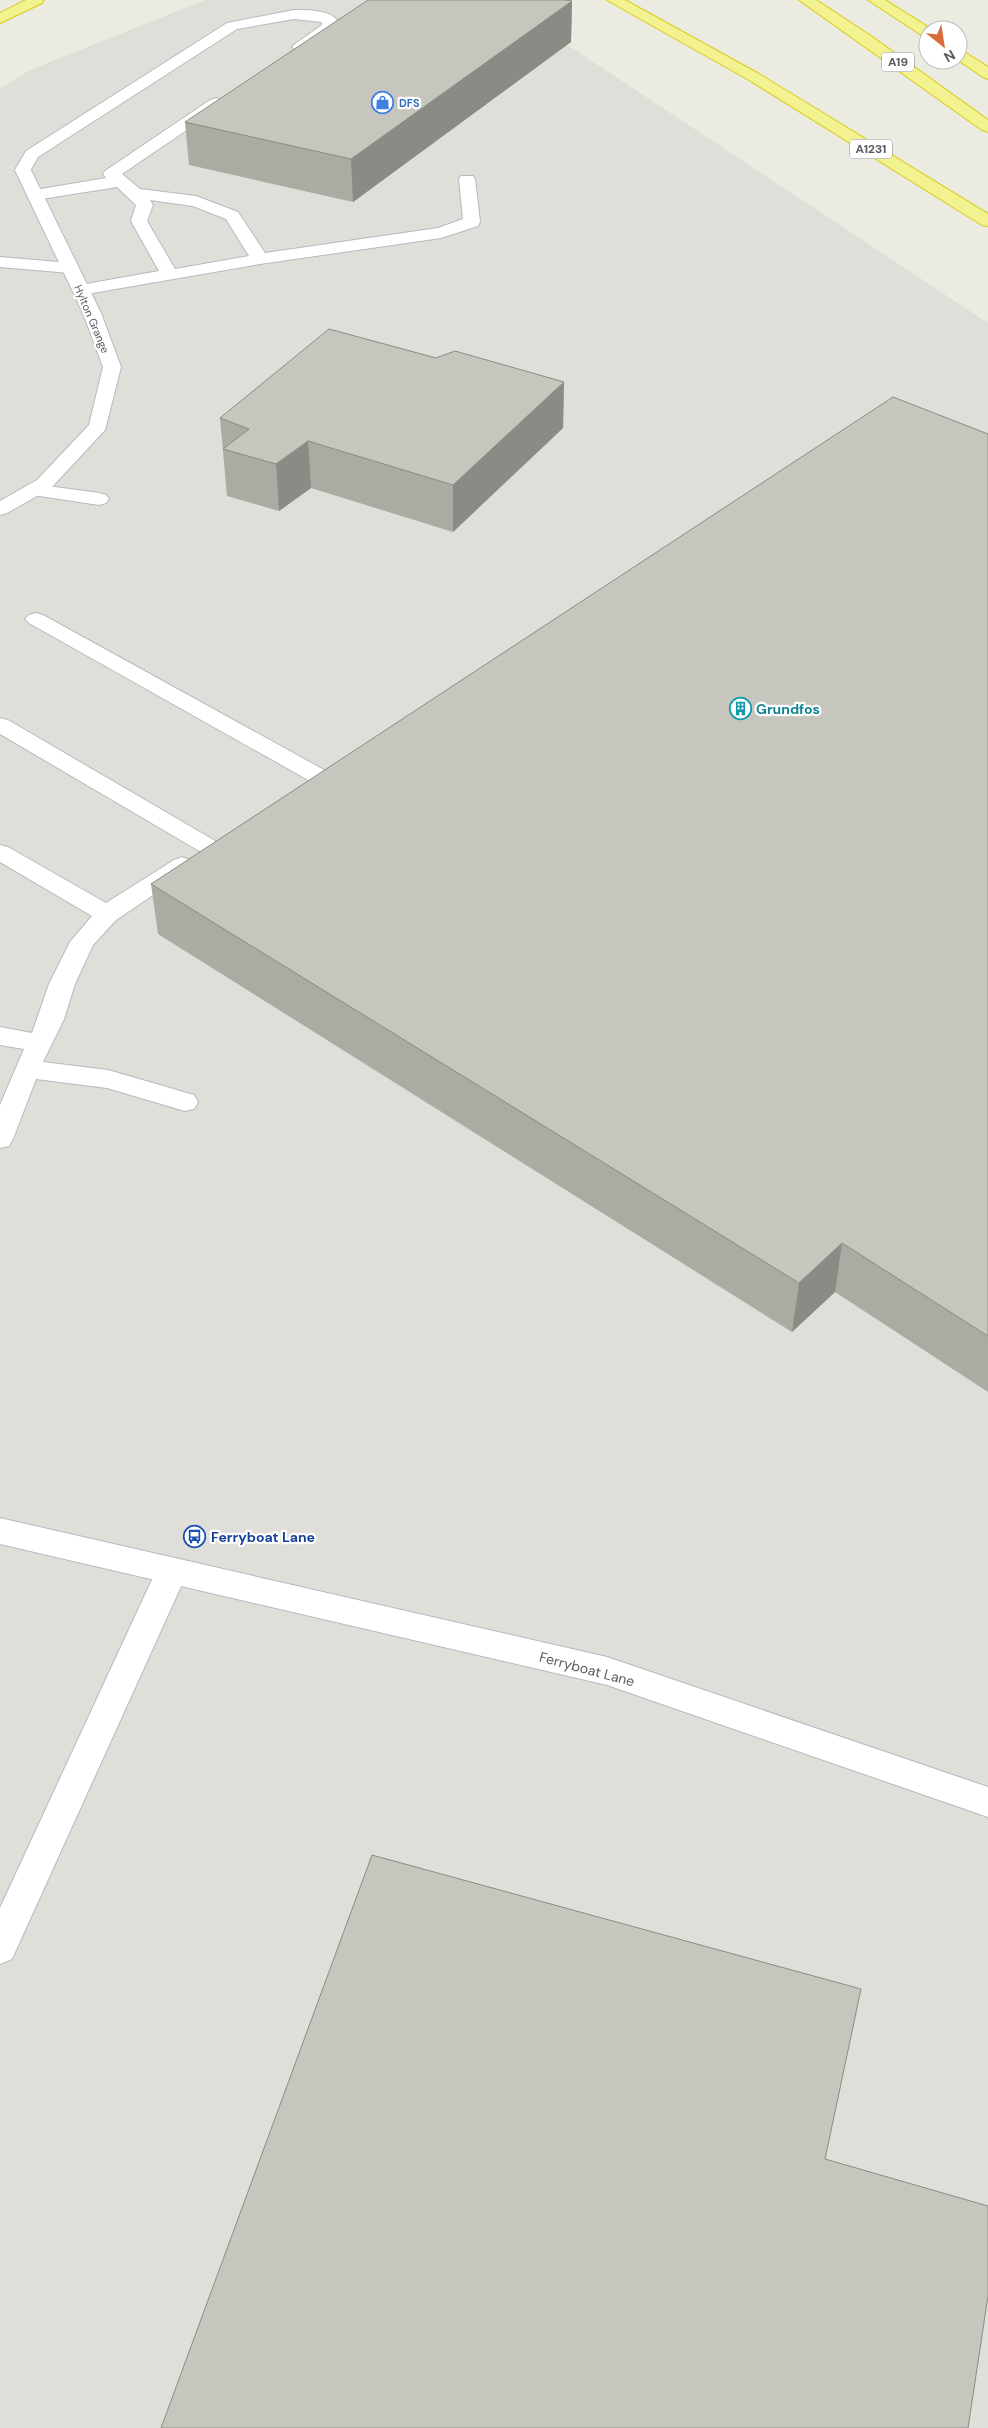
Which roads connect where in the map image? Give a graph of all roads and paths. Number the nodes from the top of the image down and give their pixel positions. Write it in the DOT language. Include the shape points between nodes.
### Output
graph roads {
  1 [pos="37,0"];
  2 [pos="614,0"];
  3 [pos="806,0"];
  4 [pos="875,0"];
  5 [pos="0,19"];
  6 [pos="918,27"];
  7 [pos="289,54"];
  8 [pos="968,60"];
  9 [pos="988,74"];
  10 [pos="232,92"];
  11 [pos="988,127"];
  12 [pos="468,179"];
  13 [pos="120,181"];
  14 [pos="135,192"];
  15 [pos="35,196"];
  16 [pos="988,221"];
  17 [pos="260,259"];
  18 [pos="1,267"];
  19 [pos="70,268"];
  20 [pos="169,274"];
  21 [pos="81,290"];
  22 [pos="12,498"];
  23 [pos="99,499"];
  24 [pos="36,619"];
  25 [pos="0,725"];
  26 [pos="318,776"];
  27 [pos="0,852"];
  28 [pos="107,914"];
  29 [pos="0,1036"];
  30 [pos="40,1043"];
  31 [pos="27,1069"];
  32 [pos="185,1102"];
  33 [pos="0,1139"];
  34 [pos="0,1531"];
  35 [pos="172,1571"];
  36 [pos="988,1802"];
  37 [pos="0,1946"];
  1 -- 5 [label="highway"];
  2 -- 16 [label="highway, A1231" via="754,77"];
  3 -- 11 [label="highway, A19"];
  4 -- 6 [label="highway"];
  7 -- 15 [label="street, Hylton Grange" via="329,27 330,20 320,16 271,16 232,26 32,154 23,170"];
  8 -- 9 [label="highway"];
  10 -- 13 [label="street" via="111,174"];
  12 -- 17 [label="street" via="472,222 441,233"];
  13 -- 14 [label="street"];
  13 -- 15 [label="street"];
  14 -- 17 [label="street" via="196,202 232,216"];
  14 -- 20 [label="street" via="145,204 139,221"];
  15 -- 19 [label="street, Hylton Grange"];
  17 -- 20 [label="street"];
  18 -- 19 [label="street"];
  19 -- 21 [label="street, Hylton Grange"];
  20 -- 21 [label="street"];
  21 -- 22 [label="street, Hylton Grange" via="112,367 98,426 44,484"];
  22 -- 23 [label="street"];
  24 -- 26 [label="street"];
  25 -- 28 [label="street" via="218,841"];
  27 -- 28 [label="street"];
  28 -- 30 [label="street" via="82,942"];
  29 -- 30 [label="street"];
  30 -- 31 [label="street"];
  31 -- 32 [label="street" via="108,1079"];
  31 -- 33 [label="street"];
  34 -- 35 [label="street, Ferryboat Lane"];
  35 -- 36 [label="street, Ferryboat Lane" via="607,1672"];
  35 -- 37 [label="street"];
}
